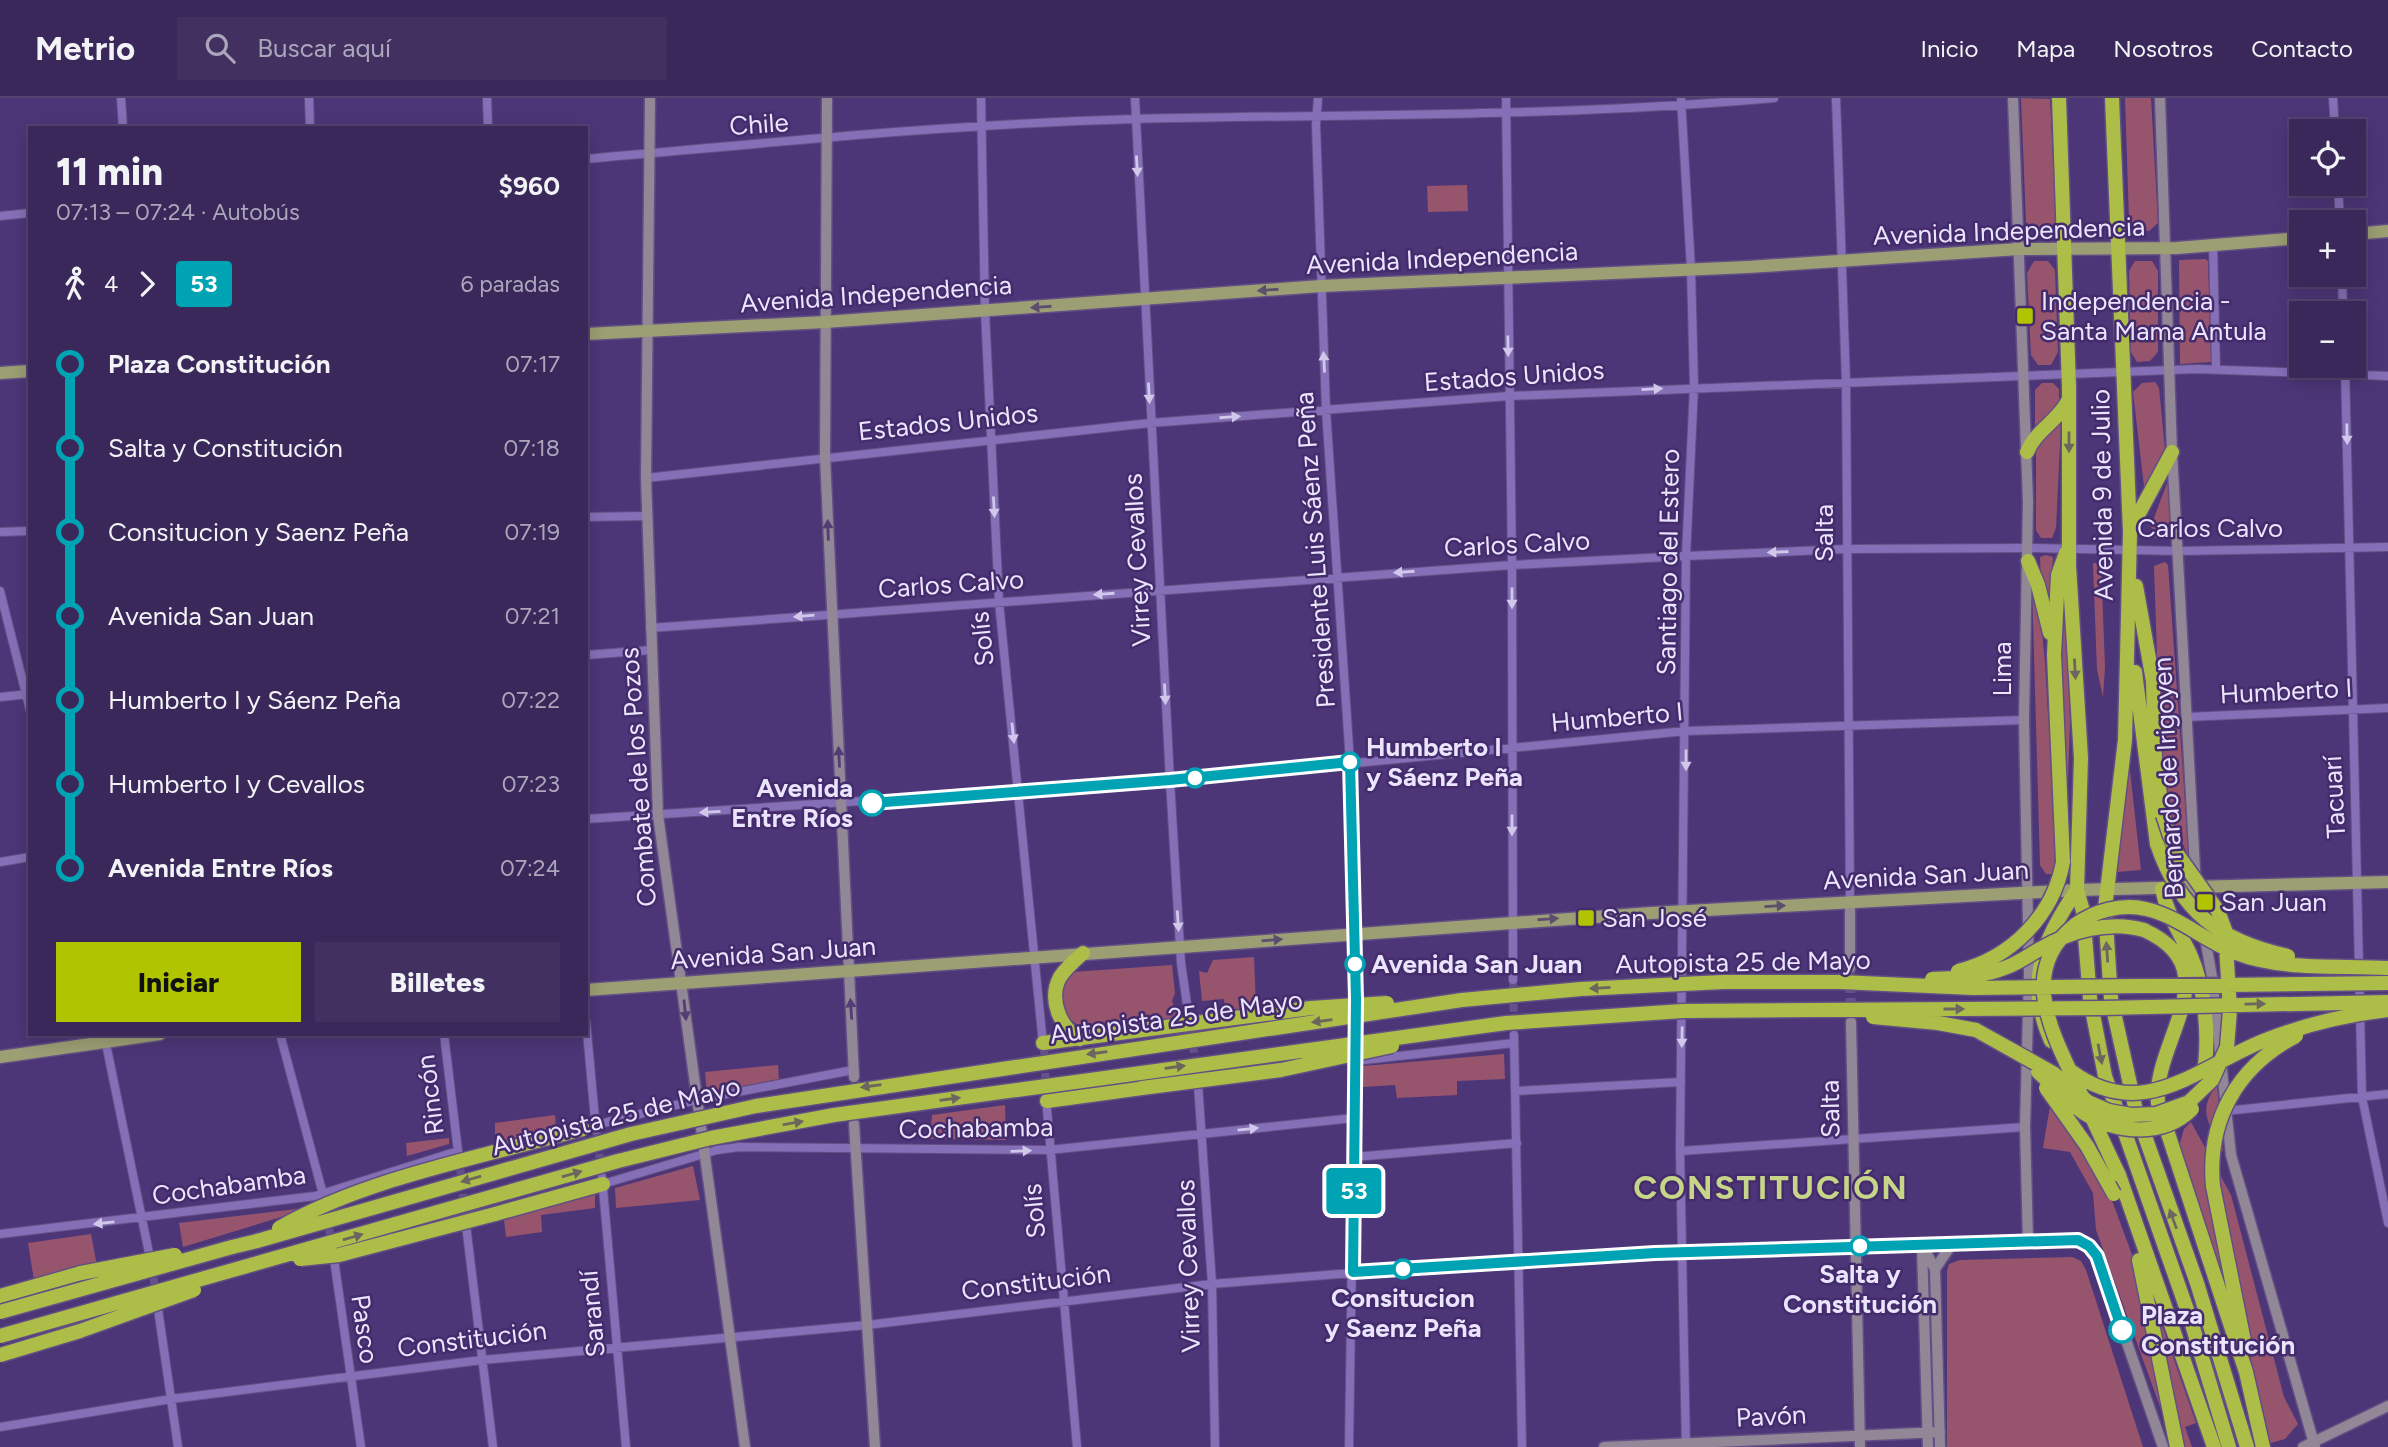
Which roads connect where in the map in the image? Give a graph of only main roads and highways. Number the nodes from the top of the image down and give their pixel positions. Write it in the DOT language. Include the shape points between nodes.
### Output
graph roads {
  1 [pos="2059,98"];
  2 [pos="2112,98"];
  3 [pos="2388,231"];
  4 [pos="2366,233"];
  5 [pos="2289,239"];
  6 [pos="2118,248"];
  7 [pos="2065,249"];
  8 [pos="588,334"];
  9 [pos="28,371"];
  10 [pos="0,373"];
  11 [pos="2069,400"];
  12 [pos="2027,452"];
  13 [pos="2172,452"];
  14 [pos="2130,531"];
  15 [pos="2068,549"];
  16 [pos="2130,550"];
  17 [pos="2028,554"];
  18 [pos="2129,622"];
  19 [pos="2054,655"];
  20 [pos="2388,882"];
  21 [pos="2162,889"];
  22 [pos="2077,890"];
  23 [pos="2108,890"];
  24 [pos="1083,953"];
  25 [pos="2044,953"];
  26 [pos="2352,966"];
  27 [pos="2388,968"];
  28 [pos="2029,974"];
  29 [pos="1919,979"];
  30 [pos="1840,982"];
  31 [pos="2388,983"];
  32 [pos="588,990"];
  33 [pos="1462,1000"];
  34 [pos="2388,1002"];
  35 [pos="1788,1009"];
  36 [pos="2388,1010"];
  37 [pos="2332,1020"];
  38 [pos="1467,1027"];
  39 [pos="132,1036"];
  40 [pos="105,1038"];
  41 [pos="1080,1039"];
  42 [pos="1044,1046"];
  43 [pos="0,1057"];
  44 [pos="2021,1057"];
  45 [pos="1046,1098"];
  46 [pos="592,1128"];
  47 [pos="602,1180"];
  48 [pos="257,1241"];
  49 [pos="232,1247"];
  50 [pos="2138,1255"];
  51 [pos="264,1262"];
  52 [pos="239,1269"];
  53 [pos="0,1296"];
  54 [pos="0,1312"];
  55 [pos="0,1336"];
  56 [pos="0,1355"];
  57 [pos="2246,1372"];
  58 [pos="2197,1406"];
  59 [pos="2177,1447"];
  60 [pos="2212,1447"];
  61 [pos="2229,1447"];
  62 [pos="2247,1447"];
  63 [pos="2263,1447"];
  1 -- 7 [label="highway, Avenida 9 de Julio"];
  2 -- 6 [label="highway, Avenida 9 de Julio"];
  3 -- 4 [label="main road"];
  5 -- 6 [label="main road, Avenida Independencia"];
  6 -- 7 [label="main road, Avenida Independencia"];
  6 -- 14 [label="highway, Avenida 9 de Julio"];
  7 -- 8 [label="main road, Avenida Independencia, one-way" via="1321,286 825,322"];
  7 -- 11 [label="highway, Avenida 9 de Julio"];
  9 -- 10 [label="main road"];
  11 -- 12 [label="highway" via="2036,434"];
  11 -- 15 [label="highway, Avenida 9 de Julio, one-way"];
  13 -- 14 [label="highway"];
  14 -- 16 [label="highway, Avenida 9 de Julio"];
  15 -- 19 [label="highway" via="2058,575"];
  15 -- 22 [label="highway, Avenida 9 de Julio, one-way" via="2081,758"];
  16 -- 18 [label="highway, Avenida 9 de Julio"];
  16 -- 44 [label="highway, bridge" via="2153,681 2155,760 2167,831 2224,928 2230,1030 2223,1058 2208,1086 2189,1102 2162,1113 2132,1115 2094,1106 2053,1073"];
  17 -- 19 [label="highway"];
  18 -- 23 [label="highway, Avenida 9 de Julio" via="2125,740"];
  18 -- 26 [label="highway, bridge" via="2157,844 2179,891 2215,928 2260,949"];
  19 -- 29 [label="highway, bridge" via="2063,862 2056,888 2044,910 2014,943 1975,967"];
  20 -- 21 [label="main road, Avenida San Juan"];
  21 -- 23 [label="main road, Avenida San Juan"];
  21 -- 44 [label="highway, bridge" via="2172,925 2198,979 2206,1059 2192,1109 2156,1128 2110,1125 2078,1109"];
  22 -- 23 [label="main road, Avenida San Juan"];
  24 -- 22 [label="main road, Avenida San Juan, one-way" via="1684,911"];
  22 -- 25 [label="highway" via="2063,909"];
  22 -- 61 [label="highway, Avenida 9 de Julio, one-way" via="2105,1076 2178,1281"];
  62 -- 23 [label="highway, Avenida 9 de Julio, one-way" via="2197,1283 2136,1111 2107,964"];
  24 -- 32 [label="main road, Avenida San Juan"];
  24 -- 41 [label="highway" via="1064,972 1057,990 1061,1021"];
  25 -- 28 [label="highway"];
  25 -- 37 [label="highway, bridge" via="2038,970 2037,1002 2053,1045 2071,1071 2119,1093 2171,1087 2278,1035"];
  26 -- 27 [label="highway, bridge"];
  26 -- 58 [label="highway, bridge" via="2254,958 2138,908 2100,912 2070,930 2050,958 2044,1004 2055,1038 2119,1175"];
  29 -- 30 [label="highway, bridge"];
  29 -- 57 [label="highway, bridge" via="1992,972 2049,944 2098,928 2144,930 2174,951 2186,977 2183,1010 2159,1073 2158,1103"];
  30 -- 31 [label="highway, Autopista 25 de Mayo, bridge" via="1973,988"];
  30 -- 33 [label="highway, Autopista 25 de Mayo, one-way, bridge" via="1662,984"];
  33 -- 41 [label="highway, bridge" via="1335,1006"];
  33 -- 48 [label="highway, Autopista 25 de Mayo, one-way, bridge" via="745,1108 631,1134"];
  35 -- 34 [label="highway, Autopista 25 de Mayo, one-way, bridge"];
  35 -- 38 [label="highway, Autopista 25 de Mayo, bridge" via="1571,1017"];
  35 -- 44 [label="highway, bridge" via="1956,1026 1985,1034"];
  36 -- 37 [label="highway, bridge"];
  37 -- 57 [label="highway, bridge" via="2270,1052 2237,1085 2215,1132 2213,1186 2245,1340"];
  38 -- 45 [label="highway, bridge" via="1281,1069"];
  51 -- 38 [label="highway, Autopista 25 de Mayo, one-way, bridge" via="618,1161 760,1129"];
  39 -- 40 [label="main road"];
  40 -- 43 [label="main road"];
  41 -- 42 [label="highway"];
  44 -- 50 [label="highway, bridge" via="2087,1146 2114,1194"];
  46 -- 48 [label="highway, bridge" via="373,1188 309,1212"];
  47 -- 51 [label="highway, bridge" via="339,1255"];
  48 -- 49 [label="highway, Autopista 25 de Mayo"];
  49 -- 53 [label="highway, bridge" via="110,1266"];
  49 -- 54 [label="highway, Autopista 25 de Mayo, bridge"];
  50 -- 58 [label="highway"];
  50 -- 59 [label="highway"];
  51 -- 52 [label="highway, Autopista 25 de Mayo, bridge"];
  52 -- 55 [label="highway, Autopista 25 de Mayo, bridge"];
  52 -- 56 [label="highway, bridge" via="167,1300"];
  57 -- 63 [label="highway"];
  58 -- 60 [label="highway"];
}
